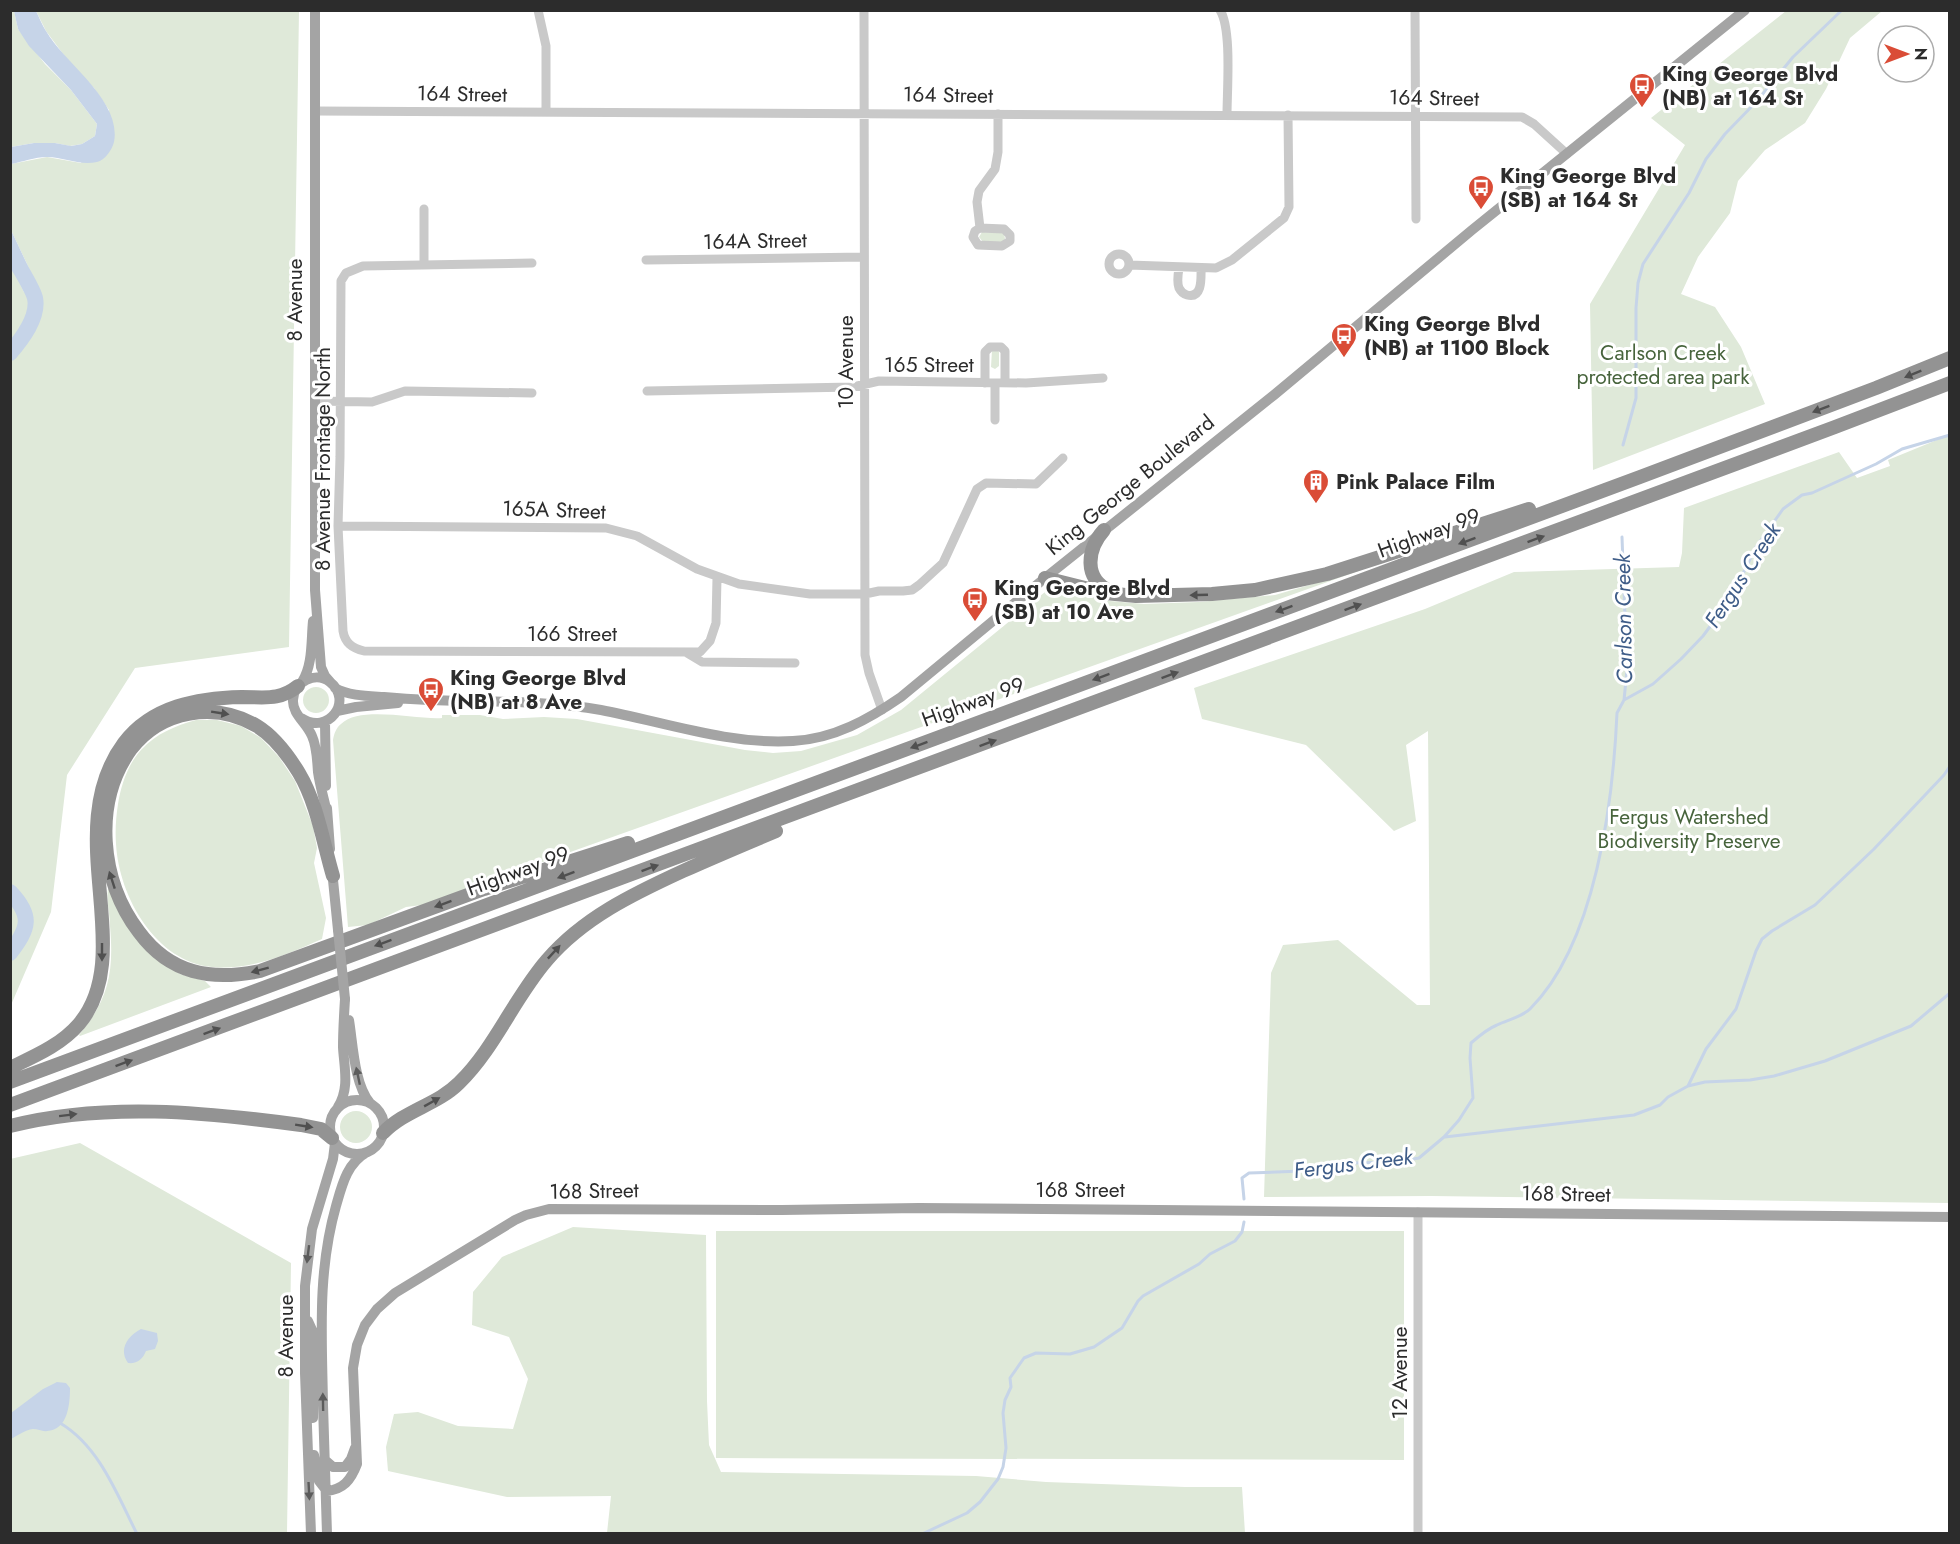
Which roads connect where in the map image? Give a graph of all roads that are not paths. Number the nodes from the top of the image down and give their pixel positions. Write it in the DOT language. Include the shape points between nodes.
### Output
graph roads {
  1 [pos="315,10"];
  2 [pos="538,10"];
  3 [pos="864,10"];
  4 [pos="1220,10"];
  5 [pos="1415,10"];
  6 [pos="1745,10"];
  7 [pos="315,111"];
  8 [pos="546,112"];
  9 [pos="864,112"];
  10 [pos="998,114"];
  11 [pos="1227,115"];
  12 [pos="1288,115"];
  13 [pos="1416,116"];
  14 [pos="1567,153"];
  15 [pos="424,209"];
  16 [pos="1416,219"];
  17 [pos="980,228"];
  18 [pos="864,257"];
  19 [pos="646,260"];
  20 [pos="532,263"];
  21 [pos="424,264"];
  22 [pos="1129,266"];
  23 [pos="1179,268"];
  24 [pos="1201,268"];
  25 [pos="1950,358"];
  26 [pos="1103,378"];
  27 [pos="1950,382"];
  28 [pos="995,383"];
  29 [pos="865,384"];
  30 [pos="1950,390"];
  31 [pos="647,391"];
  32 [pos="532,393"];
  33 [pos="315,401"];
  34 [pos="340,401"];
  35 [pos="995,420"];
  36 [pos="1835,427"];
  37 [pos="1063,458"];
  38 [pos="1640,477"];
  39 [pos="338,526"];
  40 [pos="1104,530"];
  41 [pos="717,578"];
  42 [pos="1045,578"];
  43 [pos="315,590"];
  44 [pos="865,594"];
  45 [pos="1136,596"];
  46 [pos="349,644"];
  47 [pos="687,653"];
  48 [pos="795,663"];
  49 [pos="300,684"];
  50 [pos="334,686"];
  51 [pos="413,701"];
  52 [pos="882,710"];
  53 [pos="337,711"];
  54 [pos="301,718"];
  55 [pos="325,722"];
  56 [pos="933,763"];
  57 [pos="857,767"];
  58 [pos="327,813"];
  59 [pos="333,876"];
  60 [pos="345,999"];
  61 [pos="10,1068"];
  62 [pos="10,1082"];
  63 [pos="370,1103"];
  64 [pos="10,1106"];
  65 [pos="338,1107"];
  66 [pos="10,1126"];
  67 [pos="384,1133"];
  68 [pos="334,1141"];
  69 [pos="367,1152"];
  70 [pos="1418,1212"];
  71 [pos="1950,1217"];
  72 [pos="305,1314"];
  73 [pos="357,1442"];
  74 [pos="325,1460"];
  75 [pos="326,1491"];
  76 [pos="311,1533"];
  77 [pos="327,1533"];
  78 [pos="1418,1533"];
  1 -- 7 [label="main road, 8 Avenue"];
  2 -- 8 [label="street" via="546,46"];
  3 -- 9 [label="street, 10 Avenue"];
  4 -- 11 [label="street" via="1227,34"];
  5 -- 13 [label="street"];
  6 -- 14 [label="main road, King George Boulevard"];
  7 -- 8 [label="street, 164 Street"];
  7 -- 33 [label="main road, 8 Avenue"];
  8 -- 9 [label="street, 164 Street"];
  9 -- 10 [label="street, 164 Street"];
  9 -- 18 [label="street, 10 Avenue"];
  10 -- 11 [label="street, 164 Street"];
  10 -- 17 [label="street" via="995,169 976,202"];
  11 -- 12 [label="street, 164 Street"];
  12 -- 13 [label="street, 164 Street"];
  12 -- 24 [label="street" via="1288,207 1284,219 1232,260 1216,268"];
  13 -- 14 [label="street, 164 Street" via="1522,117"];
  13 -- 16 [label="street"];
  14 -- 40 [label="main road, King George Boulevard"];
  15 -- 21 [label="street"];
  18 -- 19 [label="street, 164A Street"];
  18 -- 29 [label="street, 10 Avenue"];
  20 -- 21 [label="street"];
  21 -- 34 [label="street, 8 Avenue Frontage North" via="363,266 346,273 341,281"];
  22 -- 23 [label="street"];
  23 -- 24 [label="street"];
  23 -- 24 [label="street" via="1179,287 1190,295 1200,287"];
  25 -- 38 [label="highway, Highway 99, one-way"];
  26 -- 28 [label="street, 165 Street"];
  27 -- 36 [label="highway, Highway 99"];
  28 -- 29 [label="street, 165 Street"];
  28 -- 35 [label="street"];
  29 -- 31 [label="street, 165 Street"];
  29 -- 44 [label="street, 10 Avenue"];
  30 -- 36 [label="highway"];
  32 -- 34 [label="street" via="405,391 372,402"];
  33 -- 34 [label="street"];
  33 -- 43 [label="main road, 8 Avenue"];
  34 -- 39 [label="street, 8 Avenue Frontage North"];
  56 -- 36 [label="highway, Highway 99, one-way"];
  37 -- 44 [label="street, 165A Street" via="1036,484 986,483 977,489 943,563 912,590"];
  38 -- 45 [label="highway, one-way" via="1302,580 1233,592"];
  38 -- 57 [label="highway, Highway 99, one-way"];
  39 -- 41 [label="street, 165A Street" via="606,528 637,536"];
  39 -- 46 [label="street, 8 Avenue Frontage North" via="342,631"];
  40 -- 42 [label="main road, King George Boulevard"];
  40 -- 45 [label="highway" via="1091,551 1092,574 1108,590"];
  41 -- 44 [label="street, 165A Street" via="792,592"];
  41 -- 47 [label="street" via="716,624 710,641 700,652"];
  42 -- 45 [label="highway" via="1105,593"];
  42 -- 52 [label="main road, King George Boulevard"];
  43 -- 49 [label="main road, 8 Avenue" via="310,660"];
  43 -- 50 [label="main road, 8 Avenue" via="321,667"];
  44 -- 52 [label="street, 10 Avenue" via="865,655"];
  46 -- 47 [label="street, 166 Street" via="364,651"];
  47 -- 48 [label="street, 166 Street" via="702,662"];
  49 -- 50 [label="main road" via="314,677"];
  49 -- 54 [label="main road" via="293,699"];
  49 -- 61 [label="highway, one-way" via="277,697 218,699 173,707 146,721 124,743 108,773 96,823 103,947 95,998 68,1034"];
  50 -- 51 [label="main road, King George Boulevard" via="355,695"];
  50 -- 53 [label="main road" via="339,699"];
  51 -- 52 [label="main road, King George Boulevard" via="558,705 768,742 796,741 837,732"];
  51 -- 53 [label="main road, King George Boulevard"];
  53 -- 55 [label="main road"];
  54 -- 55 [label="main road" via="312,723"];
  54 -- 58 [label="main road" via="314,741"];
  55 -- 58 [label="main road"];
  64 -- 56 [label="highway, Highway 99, one-way"];
  67 -- 56 [label="highway, one-way" via="402,1116 459,1084 548,958 603,911 709,860"];
  57 -- 59 [label="highway, one-way" via="484,890 266,969 221,976 185,969 163,957 138,931 119,899 109,870 106,840 108,807 123,762 146,734 176,716 204,711 244,720 270,736 300,775 313,804"];
  57 -- 62 [label="highway, Highway 99, one-way"];
  58 -- 59 [label="main road"];
  59 -- 60 [label="main road, bridge"];
  63 -- 60 [label="main road, one-way" via="358,1078"];
  60 -- 65 [label="main road" via="345,1086"];
  63 -- 65 [label="main road" via="353,1100"];
  63 -- 67 [label="main road" via="382,1116"];
  65 -- 68 [label="main road" via="330,1124"];
  66 -- 68 [label="highway, one-way" via="84,1113 150,1112 295,1124 321,1130"];
  67 -- 69 [label="main road"];
  68 -- 69 [label="main road" via="350,1153"];
  68 -- 72 [label="main road, 8 Avenue, one-way" via="333,1162 311,1236"];
  74 -- 69 [label="main road, 8 Avenue, one-way" via="321,1298 325,1253 349,1169"];
  70 -- 71 [label="main road, 168 Street"];
  70 -- 73 [label="main road, 168 Street" via="549,1209 515,1220 395,1293 376,1309 365,1325 353,1368"];
  70 -- 78 [label="street, 12 Avenue"];
  72 -- 75 [label="main road" via="313,1332 314,1463"];
  72 -- 76 [label="main road, 8 Avenue, one-way"];
  73 -- 74 [label="main road" via="345,1467 333,1467"];
  73 -- 75 [label="main road, 168 Street" via="353,1476 344,1486"];
  74 -- 75 [label="main road, 8 Avenue"];
  75 -- 77 [label="main road, 8 Avenue"];
}
